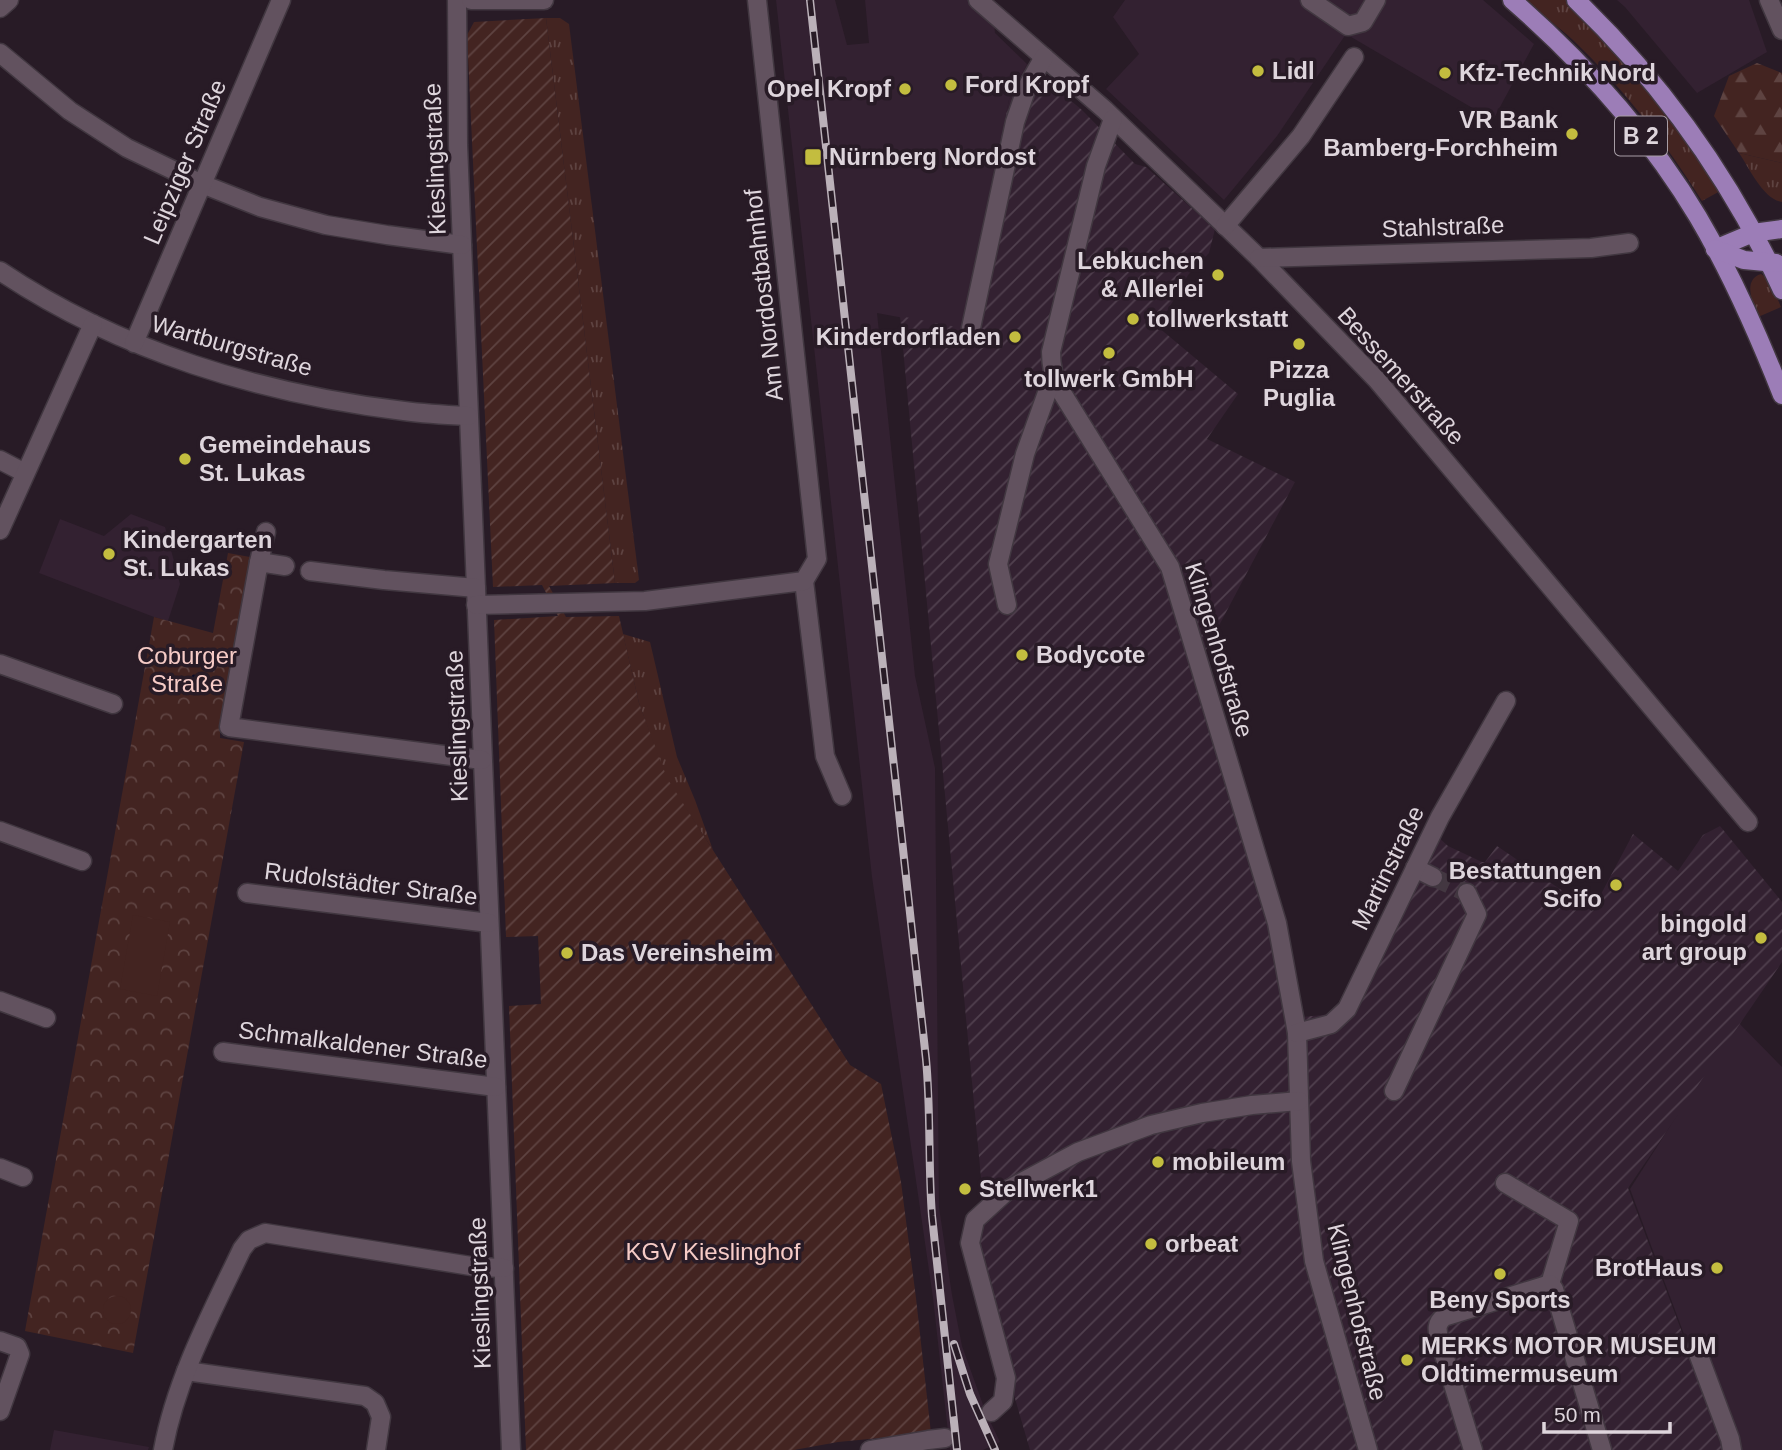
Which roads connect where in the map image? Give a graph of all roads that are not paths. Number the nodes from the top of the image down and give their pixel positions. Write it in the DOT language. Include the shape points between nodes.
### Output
graph roads {
  1 [pos="9,0"];
  2 [pos="281,0"];
  3 [pos="457,0"];
  4 [pos="471,0"];
  5 [pos="544,0"];
  6 [pos="757,0"];
  7 [pos="978,0"];
  8 [pos="1310,0"];
  9 [pos="1376,0"];
  10 [pos="1512,0"];
  11 [pos="1576,0"];
  12 [pos="1769,0"];
  13 [pos="0,8"];
  14 [pos="1782,30"];
  15 [pos="0,52"];
  16 [pos="1044,57"];
  17 [pos="1354,57"];
  18 [pos="1113,119"];
  19 [pos="202,184"];
  20 [pos="1225,226"];
  21 [pos="1782,229"];
  22 [pos="1753,233"];
  23 [pos="1629,243"];
  24 [pos="462,245"];
  25 [pos="1715,249"];
  26 [pos="1259,258"];
  27 [pos="1776,263"];
  28 [pos="0,271"];
  29 [pos="1782,290"];
  30 [pos="93,324"];
  31 [pos="971,328"];
  32 [pos="134,343"];
  33 [pos="1054,376"];
  34 [pos="1780,383"];
  35 [pos="468,416"];
  36 [pos="0,460"];
  37 [pos="25,473"];
  38 [pos="0,530"];
  39 [pos="266,532"];
  40 [pos="260,562"];
  41 [pos="285,566"];
  42 [pos="310,571"];
  43 [pos="804,582"];
  44 [pos="476,597"];
  45 [pos="1007,605"];
  46 [pos="0,664"];
  47 [pos="1506,701"];
  48 [pos="113,704"];
  49 [pos="482,760"];
  50 [pos="842,796"];
  51 [pos="1748,822"];
  52 [pos="0,831"];
  53 [pos="82,861"];
  54 [pos="1415,868"];
  55 [pos="1433,877"];
  56 [pos="247,893"];
  57 [pos="1467,893"];
  58 [pos="489,923"];
  59 [pos="0,1001"];
  60 [pos="46,1018"];
  61 [pos="1297,1033"];
  62 [pos="223,1052"];
  63 [pos="496,1087"];
  64 [pos="1394,1091"];
  65 [pos="1299,1101"];
  66 [pos="0,1168"];
  67 [pos="23,1177"];
  68 [pos="1505,1183"];
  69 [pos="504,1268"];
  70 [pos="1550,1284"];
  71 [pos="9,1344"];
  72 [pos="1696,1349"];
  73 [pos="186,1371"];
  74 [pos="0,1411"];
  75 [pos="991,1412"];
  76 [pos="945,1438"];
  77 [pos="163,1450"];
  78 [pos="376,1450"];
  79 [pos="512,1450"];
  80 [pos="870,1450"];
  81 [pos="1368,1450"];
  82 [pos="1473,1450"];
  83 [pos="1602,1450"];
  84 [pos="1732,1450"];
  1 -- 13 [label="street"];
  2 -- 19 [label="street, Leipziger Straße"];
  3 -- 24 [label="street, Kieslingstraße"];
  4 -- 5 [label="street"];
  6 -- 43 [label="street, Am Nordostbahnhof" via="817,558"];
  7 -- 16 [label="street, Bessemerstraße"];
  8 -- 9 [label="street" via="1348,26 1363,22"];
  10 -- 25 [label="main road, B 2" via="1561,45 1623,114 1676,185"];
  11 -- 22 [label="main road, B 2" via="1674,109"];
  12 -- 14 [label="street"];
  15 -- 19 [label="street" via="70,111 127,148"];
  16 -- 18 [label="street, Bessemerstraße"];
  16 -- 31 [label="street" via="1015,122"];
  17 -- 20 [label="street" via="1301,136"];
  18 -- 20 [label="street, Bessemerstraße"];
  18 -- 33 [label="street, Klingenhofstraße" via="1096,166 1051,352"];
  19 -- 24 [label="street" via="260,207 326,225"];
  19 -- 32 [label="street, Leipziger Straße"];
  20 -- 26 [label="street, Bessemerstraße"];
  21 -- 22 [label="main road"];
  22 -- 25 [label="main road"];
  22 -- 27 [label="main road, B 2"];
  23 -- 26 [label="street, Stahlstraße"];
  24 -- 35 [label="street, Kieslingstraße"];
  25 -- 27 [label="main road" via="1744,260"];
  25 -- 34 [label="main road, B 2"];
  26 -- 51 [label="street, Bessemerstraße" via="1377,380"];
  27 -- 29 [label="main road, B 2"];
  28 -- 30 [label="street, Wartburgstraße"];
  30 -- 32 [label="street, Wartburgstraße"];
  30 -- 37 [label="street"];
  32 -- 35 [label="street, Wartburgstraße" via="202,368 306,394 405,411"];
  33 -- 45 [label="street" via="1025,454 998,564"];
  33 -- 61 [label="street, Klingenhofstraße" via="1170,567 1277,923"];
  35 -- 44 [label="street, Kieslingstraße"];
  36 -- 37 [label="street"];
  37 -- 38 [label="street"];
  39 -- 40 [label="street"];
  40 -- 41 [label="street"];
  40 -- 49 [label="street" via="229,727"];
  42 -- 44 [label="street"];
  43 -- 44 [label="street" via="645,601"];
  43 -- 50 [label="street, Am Nordostbahnhof" via="825,756"];
  44 -- 49 [label="street, Kieslingstraße"];
  46 -- 48 [label="street"];
  47 -- 54 [label="street, Martinstraße"];
  49 -- 58 [label="street, Kieslingstraße"];
  52 -- 53 [label="street"];
  54 -- 55 [label="street"];
  54 -- 61 [label="street, Martinstraße" via="1347,1009 1331,1024"];
  56 -- 58 [label="street, Rudolstädter Straße"];
  57 -- 64 [label="street" via="1477,915"];
  58 -- 63 [label="street, Kieslingstraße"];
  59 -- 60 [label="street"];
  61 -- 65 [label="street, Klingenhofstraße"];
  62 -- 63 [label="street, Schmalkaldener Straße"];
  63 -- 69 [label="street, Kieslingstraße"];
  65 -- 75 [label="street" via="1202,1113 1151,1125 1078,1152 1009,1189 975,1220 970,1242 1006,1378 1003,1401"];
  65 -- 81 [label="street, Klingenhofstraße" via="1301,1161 1314,1261"];
  66 -- 67 [label="street"];
  68 -- 70 [label="street" via="1569,1221"];
  69 -- 73 [label="street" via="265,1233 242,1249"];
  69 -- 79 [label="street, Kieslingstraße"];
  70 -- 82 [label="street" via="1444,1317 1438,1324"];
  70 -- 83 [label="street"];
  71 -- 74 [label="street" via="20,1354"];
  72 -- 84 [label="street"];
  73 -- 77 [label="street"];
  73 -- 78 [label="street" via="365,1396 375,1403 381,1417"];
  76 -- 80 [label="street"];
}
